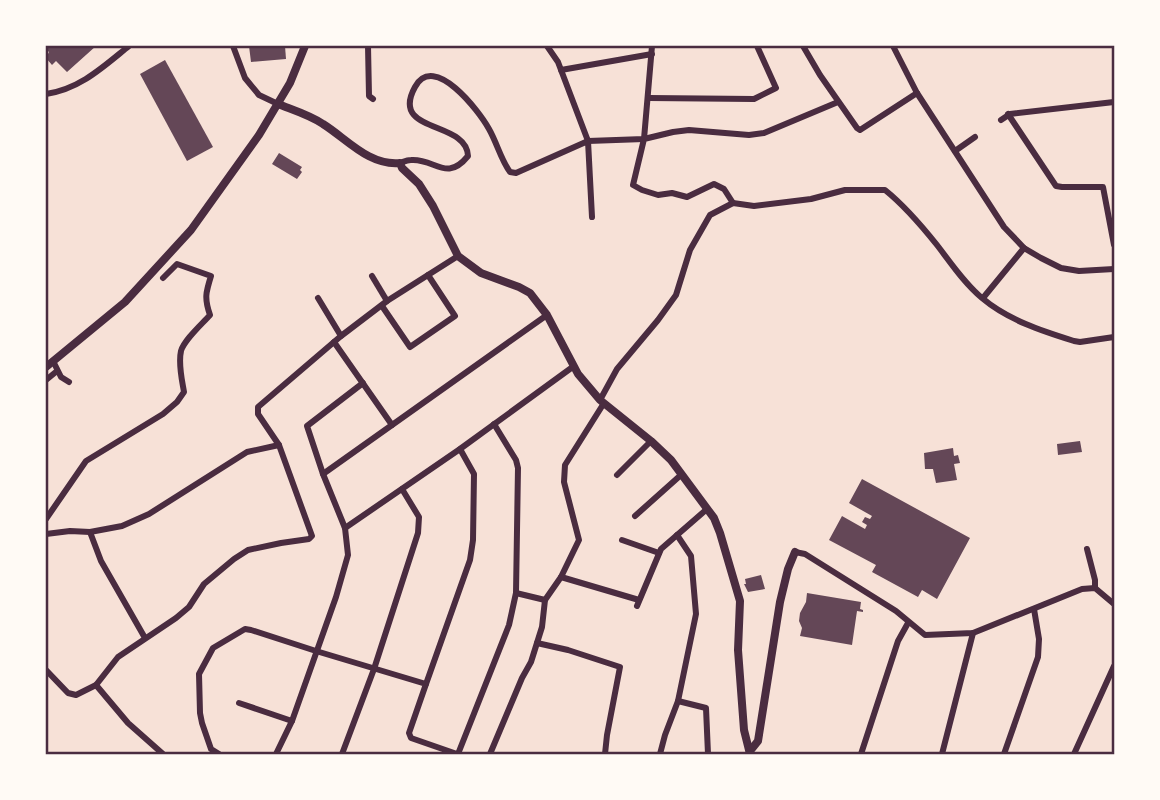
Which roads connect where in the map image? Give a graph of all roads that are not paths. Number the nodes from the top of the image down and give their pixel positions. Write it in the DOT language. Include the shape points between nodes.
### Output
graph roads {
  1 [pos="129,46"];
  2 [pos="233,46"];
  3 [pos="305,46"];
  4 [pos="368,46"];
  5 [pos="547,46"];
  6 [pos="652,46"];
  7 [pos="757,46"];
  8 [pos="803,46"];
  9 [pos="894,46"];
  10 [pos="652,54"];
  11 [pos="561,70"];
  12 [pos="917,93"];
  13 [pos="46,94"];
  14 [pos="649,98"];
  15 [pos="373,99"];
  16 [pos="838,102"];
  17 [pos="1115,102"];
  18 [pos="278,104"];
  19 [pos="1009,114"];
  20 [pos="1001,120"];
  21 [pos="975,137"];
  22 [pos="644,139"];
  23 [pos="588,141"];
  24 [pos="955,151"];
  25 [pos="400,163"];
  26 [pos="733,203"];
  27 [pos="592,217"];
  28 [pos="1115,245"];
  29 [pos="1024,248"];
  30 [pos="458,256"];
  31 [pos="1115,270"];
  32 [pos="428,275"];
  33 [pos="372,276"];
  34 [pos="163,278"];
  35 [pos="318,298"];
  36 [pos="983,299"];
  37 [pos="385,303"];
  38 [pos="547,315"];
  39 [pos="341,336"];
  40 [pos="1115,337"];
  41 [pos="334,342"];
  42 [pos="49,364"];
  43 [pos="574,366"];
  44 [pos="57,371"];
  45 [pos="46,380"];
  46 [pos="69,382"];
  47 [pos="363,383"];
  48 [pos="602,402"];
  49 [pos="494,424"];
  50 [pos="392,425"];
  51 [pos="651,442"];
  52 [pos="279,445"];
  53 [pos="460,449"];
  54 [pos="323,474"];
  55 [pos="682,474"];
  56 [pos="617,475"];
  57 [pos="402,489"];
  58 [pos="46,501"];
  59 [pos="54,507"];
  60 [pos="707,509"];
  61 [pos="635,516"];
  62 [pos="46,519"];
  63 [pos="345,528"];
  64 [pos="90,532"];
  65 [pos="46,534"];
  66 [pos="677,535"];
  67 [pos="622,540"];
  68 [pos="1087,549"];
  69 [pos="795,552"];
  70 [pos="659,553"];
  71 [pos="561,577"];
  72 [pos="1095,589"];
  73 [pos="516,593"];
  74 [pos="545,600"];
  75 [pos="1115,604"];
  76 [pos="1034,609"];
  77 [pos="908,623"];
  78 [pos="973,633"];
  79 [pos="145,638"];
  80 [pos="537,643"];
  81 [pos="316,651"];
  82 [pos="1115,666"];
  83 [pos="374,669"];
  84 [pos="46,670"];
  85 [pos="426,684"];
  86 [pos="96,685"];
  87 [pos="250,697"];
  88 [pos="678,701"];
  89 [pos="240,703"];
  90 [pos="247,705"];
  91 [pos="292,720"];
  92 [pos="750,753"];
  93 [pos="163,754"];
  94 [pos="219,754"];
  95 [pos="276,754"];
  96 [pos="342,754"];
  97 [pos="458,754"];
  98 [pos="490,754"];
  99 [pos="605,754"];
  100 [pos="660,754"];
  101 [pos="708,754"];
  102 [pos="861,754"];
  103 [pos="942,754"];
  104 [pos="1004,754"];
  105 [pos="1074,754"];
  1 -- 13 [label="street" via="78,85"];
  2 -- 18 [label="street" via="245,78 259,95"];
  3 -- 18 [label="street"];
  4 -- 15 [label="street" via="369,96"];
  5 -- 11 [label="street"];
  6 -- 10 [label="street"];
  7 -- 14 [label="street" via="776,88 754,99"];
  8 -- 16 [label="street"];
  9 -- 12 [label="street"];
  10 -- 11 [label="street"];
  10 -- 14 [label="street"];
  11 -- 23 [label="street"];
  12 -- 16 [label="street" via="860,130"];
  12 -- 24 [label="street"];
  14 -- 22 [label="street"];
  16 -- 22 [label="street" via="764,133 689,130"];
  17 -- 19 [label="street"];
  18 -- 25 [label="street" via="321,122 370,157"];
  18 -- 42 [label="street" via="191,230 158,268 125,302"];
  19 -- 20 [label="street"];
  19 -- 28 [label="street" via="1056,186 1102,187"];
  21 -- 24 [label="street"];
  22 -- 23 [label="street"];
  22 -- 26 [label="street" via="632,188 687,197 713,184 724,188"];
  23 -- 25 [label="street" via="510,172 475,109 440,77 427,76 411,94 414,116 462,140 468,156 460,166 446,169 413,159"];
  23 -- 27 [label="street"];
  24 -- 29 [label="street" via="1004,227"];
  25 -- 30 [label="street" via="433,206"];
  26 -- 36 [label="street" via="784,203 845,190 885,190"];
  26 -- 48 [label="street" via="710,215 690,250 676,295 617,369"];
  29 -- 31 [label="street" via="1061,268"];
  29 -- 36 [label="street"];
  30 -- 32 [label="street"];
  30 -- 38 [label="street" via="481,273 530,293"];
  32 -- 37 [label="street"];
  32 -- 37 [label="street" via="455,316 410,347"];
  33 -- 37 [label="street"];
  34 -- 59 [label="street" via="177,264 211,276 205,295 210,315 181,351 184,392 163,414 86,461"];
  35 -- 39 [label="street"];
  36 -- 40 [label="street" via="1031,326 1074,341"];
  37 -- 39 [label="street"];
  38 -- 43 [label="street"];
  38 -- 50 [label="street"];
  39 -- 41 [label="street"];
  41 -- 47 [label="street"];
  41 -- 52 [label="street" via="258,407"];
  42 -- 44 [label="street"];
  43 -- 48 [label="street"];
  43 -- 49 [label="street"];
  44 -- 45 [label="street"];
  44 -- 46 [label="street"];
  47 -- 50 [label="street"];
  47 -- 54 [label="street" via="307,426"];
  48 -- 51 [label="street"];
  48 -- 71 [label="street" via="565,465 564,482 579,540"];
  49 -- 53 [label="street"];
  49 -- 73 [label="street" via="518,468"];
  50 -- 54 [label="street"];
  51 -- 55 [label="street"];
  51 -- 56 [label="street"];
  52 -- 64 [label="street" via="247,452 149,514 122,526"];
  52 -- 79 [label="street" via="312,536 248,550 233,559 204,584 183,613"];
  53 -- 57 [label="street"];
  53 -- 85 [label="street" via="474,474 473,540"];
  54 -- 63 [label="street"];
  55 -- 60 [label="street"];
  55 -- 61 [label="street"];
  57 -- 63 [label="street"];
  57 -- 83 [label="street" via="419,517 418,533"];
  58 -- 59 [label="street"];
  59 -- 62 [label="street"];
  60 -- 66 [label="street"];
  60 -- 92 [label="street" via="720,533 740,601 738,650"];
  63 -- 81 [label="street" via="348,555"];
  64 -- 65 [label="street"];
  64 -- 79 [label="street" via="101,561"];
  66 -- 70 [label="street"];
  66 -- 88 [label="street" via="691,556 695,614"];
  67 -- 70 [label="street"];
  68 -- 72 [label="street"];
  69 -- 77 [label="street" via="896,611"];
  69 -- 92 [label="street" via="780,602 758,741"];
  70 -- 71 [label="street" via="638,603"];
  71 -- 74 [label="street"];
  72 -- 75 [label="street"];
  72 -- 76 [label="street" via="1076,590"];
  73 -- 74 [label="street"];
  73 -- 97 [label="street" via="509,625"];
  74 -- 80 [label="street"];
  76 -- 78 [label="street"];
  76 -- 104 [label="street" via="1038,657"];
  77 -- 78 [label="street" via="925,635"];
  77 -- 102 [label="street"];
  78 -- 103 [label="street"];
  79 -- 86 [label="street" via="118,657"];
  80 -- 98 [label="street"];
  80 -- 99 [label="street" via="620,667"];
  81 -- 83 [label="street"];
  81 -- 91 [label="street"];
  81 -- 94 [label="street" via="245,629 213,649 199,674 200,705 211,749"];
  82 -- 105 [label="street"];
  83 -- 85 [label="street"];
  83 -- 96 [label="street"];
  84 -- 86 [label="street" via="68,694"];
  85 -- 97 [label="street" via="411,738"];
  86 -- 93 [label="street" via="128,723"];
  87 -- 90 [label="street"];
  88 -- 100 [label="street"];
  88 -- 101 [label="street" via="706,708"];
  89 -- 90 [label="street"];
  90 -- 91 [label="street"];
  91 -- 95 [label="street"];
}
